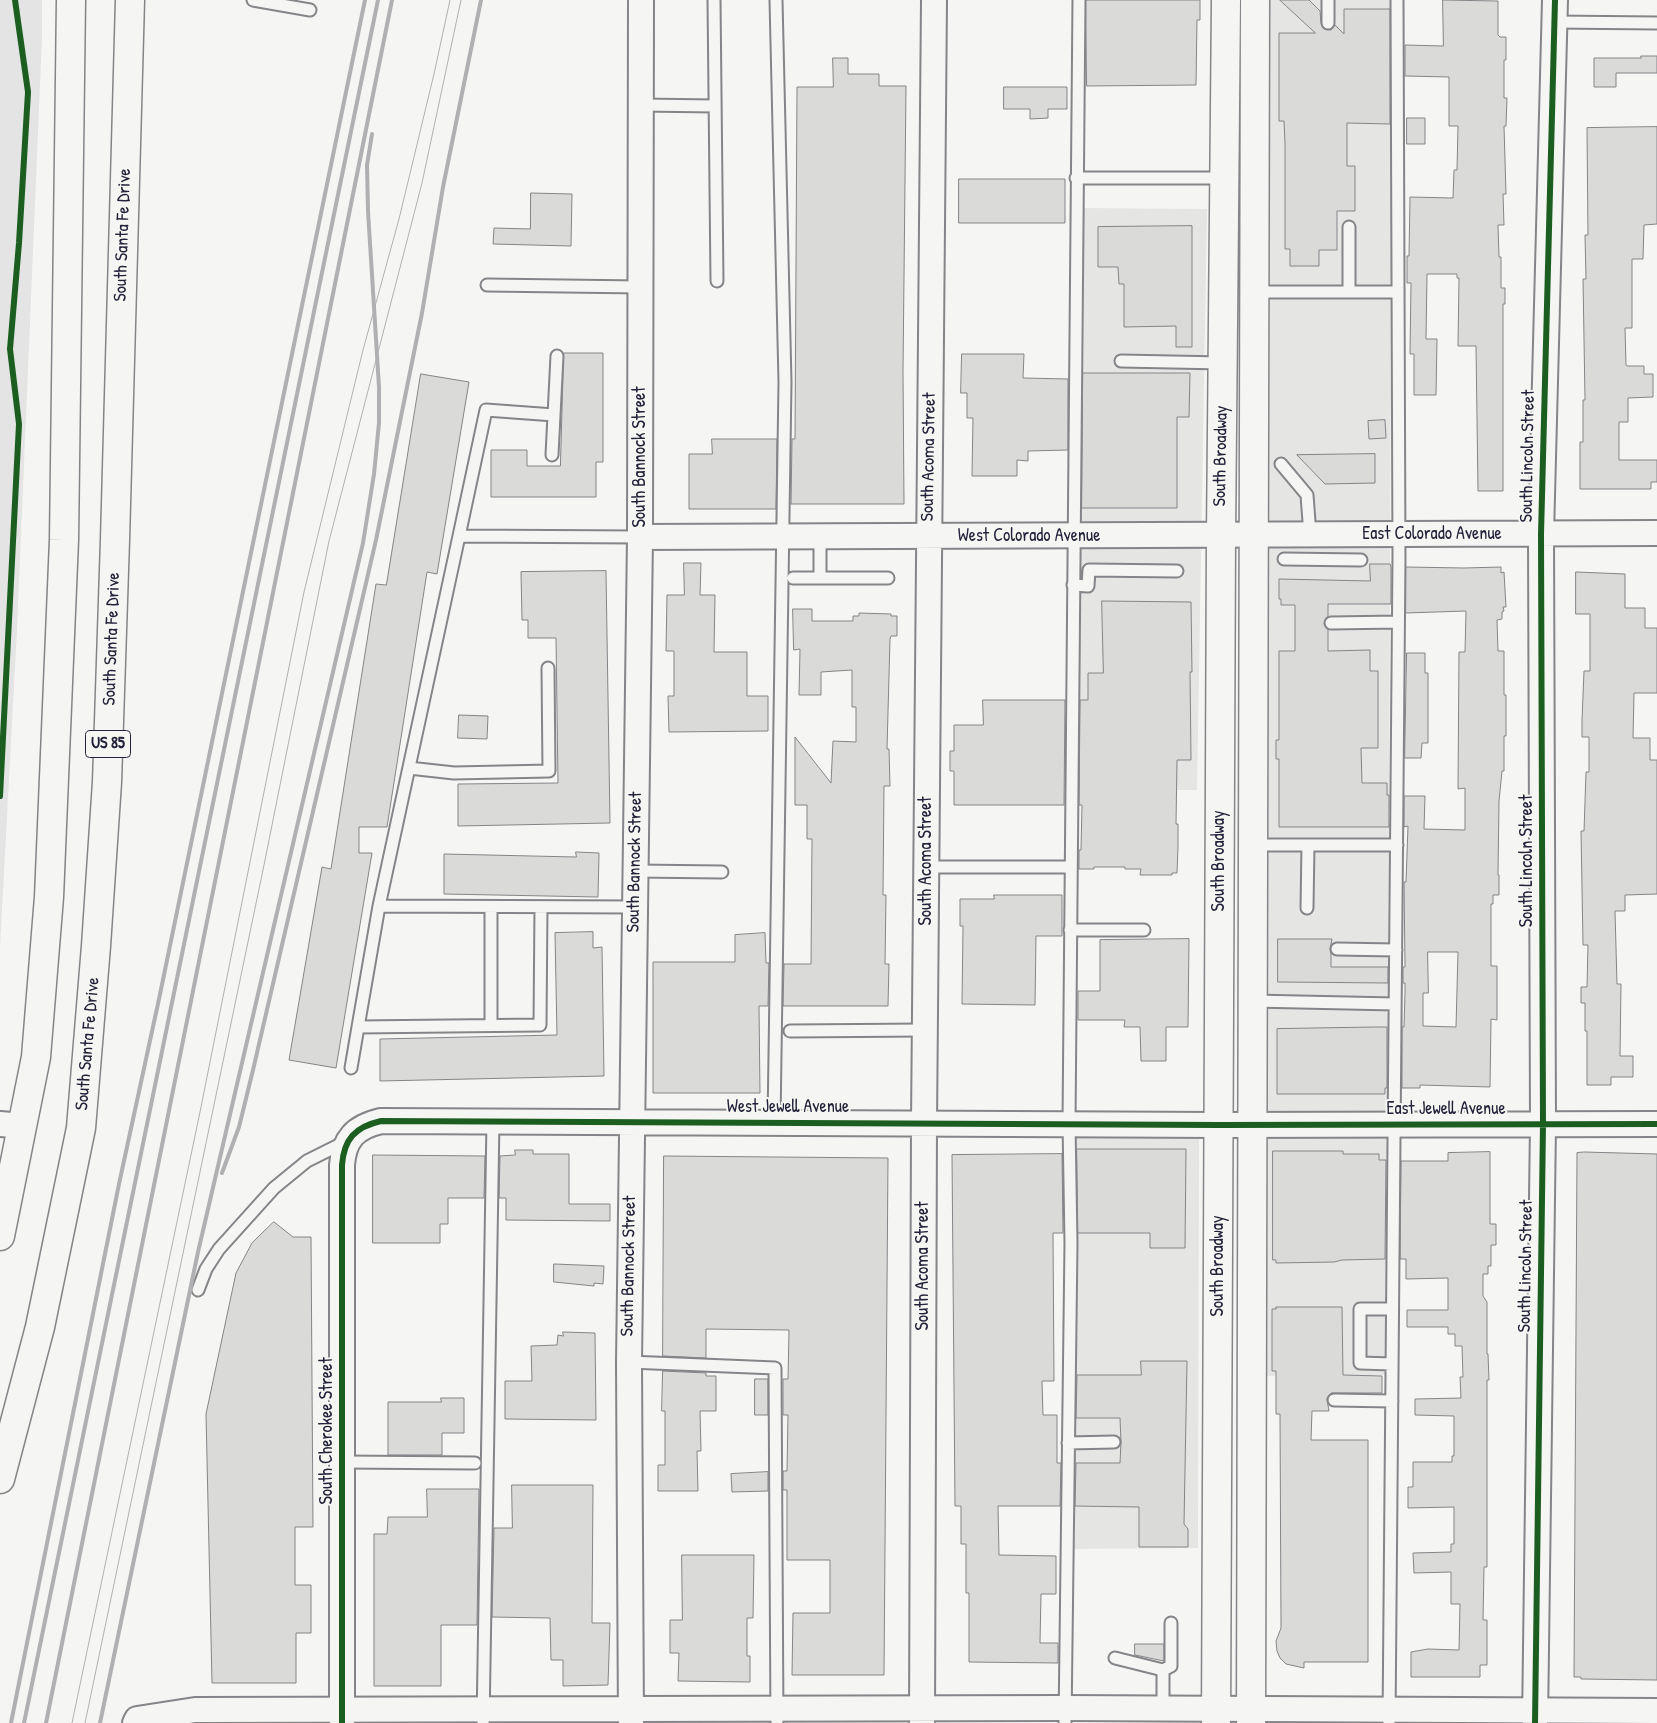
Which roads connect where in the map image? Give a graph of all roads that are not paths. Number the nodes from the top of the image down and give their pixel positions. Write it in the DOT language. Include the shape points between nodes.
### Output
graph roads {
  1 [pos="71,0"];
  2 [pos="130,0"];
  3 [pos="253,0"];
  4 [pos="641,0"];
  5 [pos="714,0"];
  6 [pos="776,0"];
  7 [pos="934,0"];
  8 [pos="1079,0"];
  9 [pos="1226,0"];
  10 [pos="1255,0"];
  11 [pos="1328,0"];
  12 [pos="1397,0"];
  13 [pos="310,10"];
  14 [pos="1554,11"];
  15 [pos="1328,23"];
  16 [pos="1657,23"];
  17 [pos="641,106"];
  18 [pos="715,106"];
  19 [pos="1076,178"];
  20 [pos="1224,178"];
  21 [pos="1349,227"];
  22 [pos="717,281"];
  23 [pos="487,285"];
  24 [pos="641,287"];
  25 [pos="1254,292"];
  26 [pos="1349,292"];
  27 [pos="1398,292"];
  28 [pos="557,356"];
  29 [pos="1122,360"];
  30 [pos="1222,363"];
  31 [pos="554,415"];
  32 [pos="552,455"];
  33 [pos="1281,464"];
  34 [pos="1541,534"];
  35 [pos="1657,534"];
  36 [pos="1399,535"];
  37 [pos="459,536"];
  38 [pos="928,536"];
  39 [pos="1074,536"];
  40 [pos="1237,536"];
  41 [pos="640,537"];
  42 [pos="783,537"];
  43 [pos="820,537"];
  44 [pos="1295,547"];
  45 [pos="1342,547"];
  46 [pos="1361,560"];
  47 [pos="1178,571"];
  48 [pos="793,578"];
  49 [pos="820,578"];
  50 [pos="888,578"];
  51 [pos="1073,586"];
  52 [pos="1398,622"];
  53 [pos="1331,623"];
  54 [pos="548,668"];
  55 [pos="409,768"];
  56 [pos="1252,845"];
  57 [pos="1308,845"];
  58 [pos="1397,845"];
  59 [pos="926,867"];
  60 [pos="1071,867"];
  61 [pos="635,871"];
  62 [pos="722,872"];
  63 [pos="379,906"];
  64 [pos="491,907"];
  65 [pos="541,907"];
  66 [pos="635,907"];
  67 [pos="1307,908"];
  68 [pos="1070,930"];
  69 [pos="1144,930"];
  70 [pos="1336,949"];
  71 [pos="1396,950"];
  72 [pos="1252,1001"];
  73 [pos="1395,1004"];
  74 [pos="491,1025"];
  75 [pos="358,1027"];
  76 [pos="790,1030"];
  77 [pos="924,1030"];
  78 [pos="351,1068"];
  79 [pos="493,1121"];
  80 [pos="631,1122"];
  81 [pos="774,1122"];
  82 [pos="924,1123"];
  83 [pos="1069,1124"];
  84 [pos="1394,1124"];
  85 [pos="1543,1124"];
  86 [pos="1657,1124"];
  87 [pos="11,1125"];
  88 [pos="1235,1125"];
  89 [pos="348,1140"];
  90 [pos="0,1236"];
  91 [pos="198,1290"];
  92 [pos="1392,1309"];
  93 [pos="628,1362"];
  94 [pos="1392,1364"];
  95 [pos="1334,1400"];
  96 [pos="1392,1401"];
  97 [pos="1114,1442"];
  98 [pos="1068,1443"];
  99 [pos="342,1462"];
  100 [pos="475,1463"];
  101 [pos="0,1479"];
  102 [pos="1171,1623"];
  103 [pos="1115,1658"];
  104 [pos="1164,1670"];
  105 [pos="1657,1711"];
  106 [pos="1167,1713"];
  107 [pos="1233,1715"];
  108 [pos="342,1716"];
  109 [pos="484,1716"];
  110 [pos="631,1716"];
  111 [pos="777,1716"];
  112 [pos="922,1716"];
  113 [pos="1065,1716"];
  114 [pos="1321,1716"];
  115 [pos="195,1717"];
  116 [pos="1389,1717"];
  117 [pos="1535,1717"];
  118 [pos="136,1721"];
  1 -- 87 [label="main road" via="64,540 49,897 36,1057"];
  2 -- 101 [label="main road, South Santa Fe Drive / US 85" via="107,782 81,1128 40,1327"];
  3 -- 13 [label="lane"];
  4 -- 17 [label="street, South Bannock Street"];
  5 -- 18 [label="lane"];
  6 -- 42 [label="lane" via="785,382"];
  7 -- 38 [label="street, South Acoma Street"];
  8 -- 19 [label="lane"];
  9 -- 20 [label="main road, South Broadway"];
  10 -- 25 [label="main road, South Broadway"];
  11 -- 15 [label="lane"];
  12 -- 27 [label="lane"];
  14 -- 16 [label="lane"];
  14 -- 34 [label="street, South Lincoln Street"];
  17 -- 18 [label="lane"];
  17 -- 24 [label="street, South Bannock Street"];
  18 -- 22 [label="lane"];
  19 -- 20 [label="lane"];
  19 -- 39 [label="lane"];
  20 -- 30 [label="main road, South Broadway"];
  21 -- 26 [label="lane"];
  23 -- 24 [label="lane"];
  24 -- 41 [label="street, South Bannock Street"];
  25 -- 26 [label="lane"];
  25 -- 40 [label="main road, South Broadway"];
  26 -- 27 [label="lane"];
  27 -- 36 [label="lane"];
  28 -- 31 [label="lane"];
  29 -- 30 [label="lane"];
  30 -- 40 [label="main road, South Broadway"];
  31 -- 32 [label="lane"];
  31 -- 37 [label="lane" via="486,410"];
  33 -- 44 [label="lane" via="1307,495"];
  34 -- 35 [label="street, East Colorado Avenue"];
  34 -- 36 [label="street, East Colorado Avenue"];
  34 -- 85 [label="street, South Lincoln Street"];
  36 -- 45 [label="street, East Colorado Avenue"];
  36 -- 52 [label="lane"];
  37 -- 41 [label="lane"];
  37 -- 55 [label="lane"];
  38 -- 39 [label="street, West Colorado Avenue"];
  38 -- 43 [label="street, West Colorado Avenue"];
  38 -- 59 [label="street, South Acoma Street"];
  39 -- 40 [label="street, West Colorado Avenue"];
  39 -- 51 [label="lane"];
  40 -- 44 [label="street, East Colorado Avenue"];
  40 -- 56 [label="main road, South Broadway"];
  40 -- 88 [label="main road, South Broadway"];
  41 -- 42 [label="street, West Colorado Avenue"];
  41 -- 61 [label="street, South Bannock Street"];
  42 -- 43 [label="street, West Colorado Avenue"];
  42 -- 81 [label="lane"];
  43 -- 49 [label="lane"];
  44 -- 45 [label="street, East Colorado Avenue"];
  45 -- 46 [label="lane"];
  47 -- 51 [label="lane" via="1089,570 1088,586"];
  48 -- 49 [label="lane"];
  49 -- 50 [label="lane"];
  51 -- 60 [label="lane"];
  52 -- 53 [label="lane"];
  52 -- 58 [label="lane"];
  54 -- 55 [label="lane" via="549,771 454,773"];
  55 -- 63 [label="lane"];
  56 -- 57 [label="lane"];
  56 -- 72 [label="main road, South Broadway"];
  57 -- 58 [label="lane"];
  57 -- 67 [label="lane"];
  58 -- 71 [label="lane"];
  59 -- 60 [label="lane"];
  59 -- 77 [label="street, South Acoma Street"];
  60 -- 68 [label="lane"];
  61 -- 62 [label="lane"];
  61 -- 66 [label="street, South Bannock Street"];
  63 -- 64 [label="lane"];
  63 -- 75 [label="lane"];
  64 -- 65 [label="lane"];
  64 -- 74 [label="lane"];
  65 -- 66 [label="lane"];
  65 -- 74 [label="lane" via="540,1025"];
  66 -- 80 [label="street, South Bannock Street"];
  68 -- 69 [label="lane"];
  68 -- 83 [label="lane"];
  70 -- 71 [label="lane"];
  71 -- 73 [label="lane"];
  72 -- 73 [label="lane"];
  72 -- 88 [label="main road, South Broadway"];
  73 -- 84 [label="lane"];
  74 -- 75 [label="lane"];
  75 -- 78 [label="lane"];
  76 -- 77 [label="lane"];
  77 -- 82 [label="street, South Acoma Street"];
  79 -- 80 [label="street, West Jewell Avenue"];
  79 -- 89 [label="street, West Jewell Avenue" via="381,1120 357,1130"];
  79 -- 109 [label="lane"];
  80 -- 81 [label="street, West Jewell Avenue"];
  80 -- 93 [label="street, South Bannock Street"];
  81 -- 82 [label="street, West Jewell Avenue"];
  82 -- 83 [label="street, West Jewell Avenue"];
  82 -- 112 [label="street, South Acoma Street"];
  83 -- 88 [label="street, West Jewell Avenue"];
  83 -- 98 [label="lane"];
  84 -- 85 [label="street, East Jewell Avenue"];
  84 -- 88 [label="street, East Jewell Avenue"];
  84 -- 92 [label="lane"];
  85 -- 86 [label="street, East Jewell Avenue"];
  85 -- 117 [label="street, South Lincoln Street"];
  87 -- 90 [label="main road"];
  88 -- 107 [label="main road, South Broadway"];
  89 -- 91 [label="lane" via="307,1161 274,1188 219,1249"];
  89 -- 99 [label="street, South Cherokee Street" via="342,1165"];
  92 -- 94 [label="lane"];
  92 -- 94 [label="lane" via="1360,1309 1360,1363"];
  93 -- 110 [label="street, South Bannock Street"];
  93 -- 111 [label="lane" via="775,1368"];
  94 -- 96 [label="lane"];
  95 -- 96 [label="lane"];
  96 -- 116 [label="lane"];
  97 -- 98 [label="lane"];
  98 -- 113 [label="lane"];
  99 -- 100 [label="lane"];
  99 -- 108 [label="street, South Cherokee Street"];
  102 -- 104 [label="lane" via="1172,1666"];
  103 -- 104 [label="lane"];
  104 -- 106 [label="lane"];
  105 -- 117 [label="street"];
  106 -- 107 [label="street"];
  106 -- 113 [label="street"];
  107 -- 114 [label="street"];
  108 -- 109 [label="street"];
  108 -- 115 [label="street"];
  109 -- 110 [label="street"];
  110 -- 111 [label="street"];
  111 -- 112 [label="street"];
  112 -- 113 [label="street"];
  114 -- 116 [label="street"];
  115 -- 118 [label="street"];
  116 -- 117 [label="street"];
}
